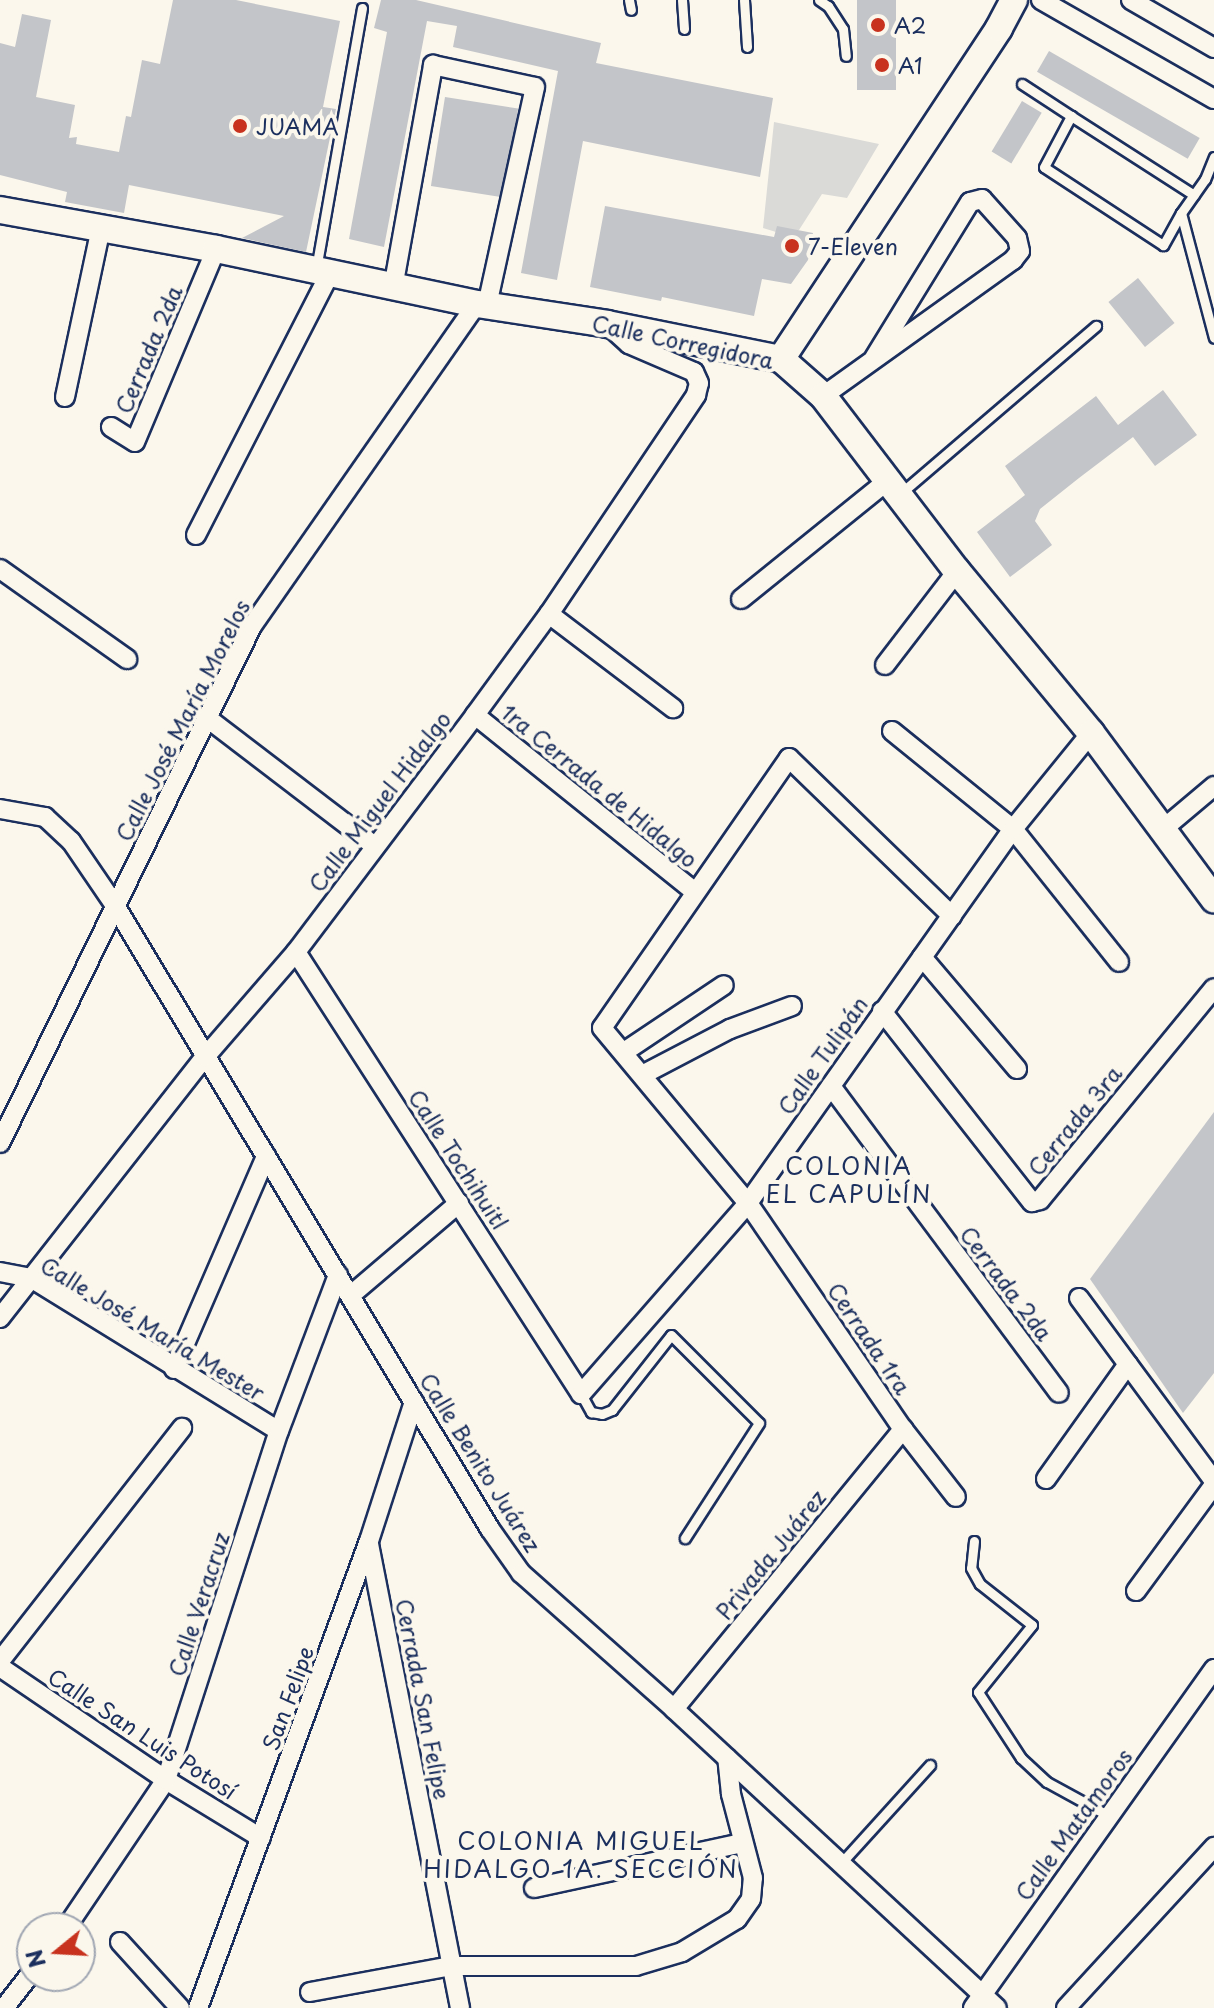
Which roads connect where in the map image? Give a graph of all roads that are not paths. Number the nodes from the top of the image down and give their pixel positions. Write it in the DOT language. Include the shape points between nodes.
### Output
graph roads {
  1 [pos="682,0"];
  2 [pos="744,0"];
  3 [pos="819,0"];
  4 [pos="1014,0"];
  5 [pos="1041,0"];
  6 [pos="1131,0"];
  7 [pos="362,8"];
  8 [pos="684,29"];
  9 [pos="747,47"];
  10 [pos="1214,48"];
  11 [pos="846,56"];
  12 [pos="1022,84"];
  13 [pos="1214,99"];
  14 [pos="1071,116"];
  15 [pos="1214,157"];
  16 [pos="1194,195"];
  17 [pos="0,210"];
  18 [pos="1181,213"];
  19 [pos="101,228"];
  20 [pos="216,249"];
  21 [pos="322,274"];
  22 [pos="393,288"];
  23 [pos="482,304"];
  24 [pos="607,324"];
  25 [pos="1096,326"];
  26 [pos="1214,338"];
  27 [pos="874,358"];
  28 [pos="781,359"];
  29 [pos="823,396"];
  30 [pos="65,397"];
  31 [pos="111,427"];
  32 [pos="892,488"];
  33 [pos="196,535"];
  34 [pos="0,569"];
  35 [pos="957,571"];
  36 [pos="741,599"];
  37 [pos="549,614"];
  38 [pos="127,659"];
  39 [pos="885,665"];
  40 [pos="673,708"];
  41 [pos="475,715"];
  42 [pos="206,717"];
  43 [pos="892,731"];
  44 [pos="1091,733"];
  45 [pos="1214,786"];
  46 [pos="0,809"];
  47 [pos="1013,829"];
  48 [pos="1163,829"];
  49 [pos="375,846"];
  50 [pos="695,892"];
  51 [pos="1214,899"];
  52 [pos="116,907"];
  53 [pos="952,916"];
  54 [pos="296,952"];
  55 [pos="922,957"];
  56 [pos="1119,962"];
  57 [pos="724,985"];
  58 [pos="1214,988"];
  59 [pos="792,1006"];
  60 [pos="882,1011"];
  61 [pos="624,1052"];
  62 [pos="205,1057"];
  63 [pos="1017,1069"];
  64 [pos="642,1075"];
  65 [pos="831,1086"];
  66 [pos="0,1143"];
  67 [pos="266,1156"];
  68 [pos="459,1203"];
  69 [pos="748,1203"];
  70 [pos="0,1272"];
  71 [pos="338,1275"];
  72 [pos="31,1278"];
  73 [pos="351,1295"];
  74 [pos="1079,1298"];
  75 [pos="0,1318"];
  76 [pos="1128,1364"];
  77 [pos="174,1369"];
  78 [pos="1059,1393"];
  79 [pos="581,1394"];
  80 [pos="414,1402"];
  81 [pos="182,1428"];
  82 [pos="903,1429"];
  83 [pos="279,1431"];
  84 [pos="1046,1479"];
  85 [pos="1214,1483"];
  86 [pos="956,1497"];
  87 [pos="685,1538"];
  88 [pos="369,1541"];
  89 [pos="974,1541"];
  90 [pos="1136,1591"];
  91 [pos="0,1664"];
  92 [pos="1214,1669"];
  93 [pos="674,1709"];
  94 [pos="727,1758"];
  95 [pos="930,1765"];
  96 [pos="166,1780"];
  97 [pos="1109,1816"];
  98 [pos="261,1838"];
  99 [pos="743,1843"];
  100 [pos="1214,1847"];
  101 [pos="842,1862"];
  102 [pos="534,1888"];
  103 [pos="77,1912"];
  104 [pos="120,1942"];
  105 [pos="451,1966"];
  106 [pos="16,1992"];
  107 [pos="310,1992"];
  108 [pos="977,2001"];
  109 [pos="4,2008"];
  110 [pos="180,2008"];
  111 [pos="198,2008"];
  112 [pos="460,2008"];
  113 [pos="997,2008"];
  114 [pos="1066,2008"];
  1 -- 8 [label="lane"];
  2 -- 9 [label="lane"];
  3 -- 11 [label="lane" via="843,29"];
  4 -- 28 [label="street"];
  5 -- 13 [label="street"];
  6 -- 10 [label="street"];
  7 -- 21 [label="lane"];
  12 -- 14 [label="lane"];
  14 -- 16 [label="lane"];
  14 -- 18 [label="lane" via="1044,167 1163,245"];
  15 -- 16 [label="lane"];
  16 -- 18 [label="lane"];
  17 -- 19 [label="street, Calle Corregidora"];
  18 -- 26 [label="lane"];
  19 -- 20 [label="street, Calle Corregidora"];
  19 -- 30 [label="street"];
  20 -- 21 [label="street, Calle Corregidora"];
  20 -- 31 [label="street, Cerrada 2da" via="135,442"];
  21 -- 22 [label="street, Calle Corregidora"];
  21 -- 33 [label="street"];
  22 -- 23 [label="street, Calle Corregidora"];
  22 -- 23 [label="street" via="433,65 535,87"];
  23 -- 24 [label="street, Calle Corregidora"];
  23 -- 42 [label="street, Calle José María Morelos" via="252,626"];
  24 -- 28 [label="street, Calle Corregidora"];
  24 -- 37 [label="street, Calle Miguel Hidalgo" via="629,344 694,372 699,383 669,439"];
  25 -- 32 [label="lane"];
  27 -- 27 [label="street" via="970,202 982,199 1017,238 1020,251"];
  27 -- 29 [label="street"];
  28 -- 29 [label="street, Calle Corregidora"];
  29 -- 32 [label="street, Calle Corregidora"];
  32 -- 35 [label="street, Calle Corregidora"];
  32 -- 36 [label="street"];
  34 -- 38 [label="street"];
  35 -- 39 [label="street"];
  35 -- 44 [label="street, Calle Corregidora"];
  37 -- 40 [label="street"];
  37 -- 41 [label="street, Calle Miguel Hidalgo"];
  41 -- 49 [label="street, Calle Miguel Hidalgo"];
  41 -- 50 [label="street, 1ra Cerrada de Hidalgo"];
  42 -- 49 [label="street"];
  42 -- 52 [label="street, Calle José María Morelos"];
  43 -- 47 [label="street"];
  44 -- 47 [label="street, Calle Tulipán"];
  44 -- 48 [label="street, Calle Corregidora"];
  45 -- 48 [label="street"];
  46 -- 52 [label="street, Calle Benito Juárez" via="45,817 71,841"];
  47 -- 53 [label="street, Calle Tulipán"];
  47 -- 56 [label="street"];
  48 -- 51 [label="street, Calle Corregidora"];
  49 -- 54 [label="street, Calle Miguel Hidalgo"];
  50 -- 53 [label="street" via="789,758"];
  50 -- 61 [label="street, Cerrada 1ra" via="602,1028"];
  52 -- 62 [label="street, Calle Benito Juárez"];
  52 -- 66 [label="street, Calle José María Morelos"];
  53 -- 55 [label="street, Calle Tulipán"];
  54 -- 62 [label="street, Calle Miguel Hidalgo"];
  54 -- 68 [label="street, Calle Tochihuitl"];
  55 -- 60 [label="street, Calle Tulipán"];
  55 -- 63 [label="street"];
  57 -- 61 [label="street"];
  58 -- 60 [label="street, Cerrada 3ra" via="1040,1200 1032,1202"];
  59 -- 64 [label="street" via="730,1029"];
  60 -- 65 [label="street, Calle Tulipán"];
  61 -- 64 [label="street, Cerrada 1ra"];
  62 -- 67 [label="street, Calle Benito Juárez"];
  62 -- 72 [label="street, Calle Miguel Hidalgo"];
  64 -- 69 [label="street, Cerrada 1ra"];
  65 -- 69 [label="street, Calle Tulipán"];
  65 -- 78 [label="street, Cerrada 2da"];
  67 -- 71 [label="street, Calle Benito Juárez"];
  67 -- 77 [label="street"];
  68 -- 73 [label="street"];
  68 -- 79 [label="street, Calle Tochihuitl"];
  69 -- 79 [label="street, Calle Tulipán"];
  69 -- 82 [label="street, Cerrada 1ra"];
  70 -- 72 [label="street, Calle José María Mester"];
  71 -- 73 [label="street, Calle Benito Juárez"];
  71 -- 83 [label="street, Calle Veracruz"];
  72 -- 75 [label="street, Calle Miguel Hidalgo"];
  72 -- 77 [label="street, Calle José María Mester"];
  73 -- 80 [label="street, Calle Benito Juárez"];
  74 -- 76 [label="street"];
  76 -- 84 [label="street"];
  76 -- 85 [label="street"];
  77 -- 83 [label="street, Calle José María Mester"];
  79 -- 87 [label="lane" via="591,1412 612,1410 671,1335 759,1423"];
  80 -- 88 [label="street, San Felipe"];
  80 -- 93 [label="street, Calle Benito Juárez" via="521,1573"];
  81 -- 91 [label="street"];
  82 -- 86 [label="street, Cerrada 1ra"];
  82 -- 93 [label="street, Privada Juárez"];
  83 -- 96 [label="street, Calle Veracruz"];
  85 -- 90 [label="street"];
  88 -- 98 [label="street, San Felipe"];
  88 -- 105 [label="street, Cerrada San Felipe"];
  89 -- 97 [label="lane" via="971,1568 980,1584 1032,1625 978,1692 1021,1758 1047,1782"];
  91 -- 96 [label="street, Calle San Luis Potosí"];
  92 -- 97 [label="street, Calle Matamoros"];
  93 -- 94 [label="street, Calle Benito Juárez"];
  94 -- 99 [label="street"];
  94 -- 101 [label="street, Calle Benito Juárez"];
  95 -- 101 [label="lane"];
  96 -- 98 [label="street, Calle San Luis Potosí"];
  96 -- 103 [label="street, Calle Veracruz"];
  97 -- 108 [label="street, Calle Matamoros"];
  98 -- 111 [label="street, San Felipe"];
  99 -- 102 [label="street"];
  99 -- 105 [label="street" via="753,1878 751,1899 737,1919 682,1952 636,1966"];
  100 -- 114 [label="street"];
  101 -- 108 [label="street, Calle Benito Juárez"];
  104 -- 110 [label="street"];
  105 -- 107 [label="street"];
  105 -- 112 [label="street, Cerrada San Felipe"];
  106 -- 109 [label="street"];
  108 -- 113 [label="street, Calle Benito Juárez"];
}
